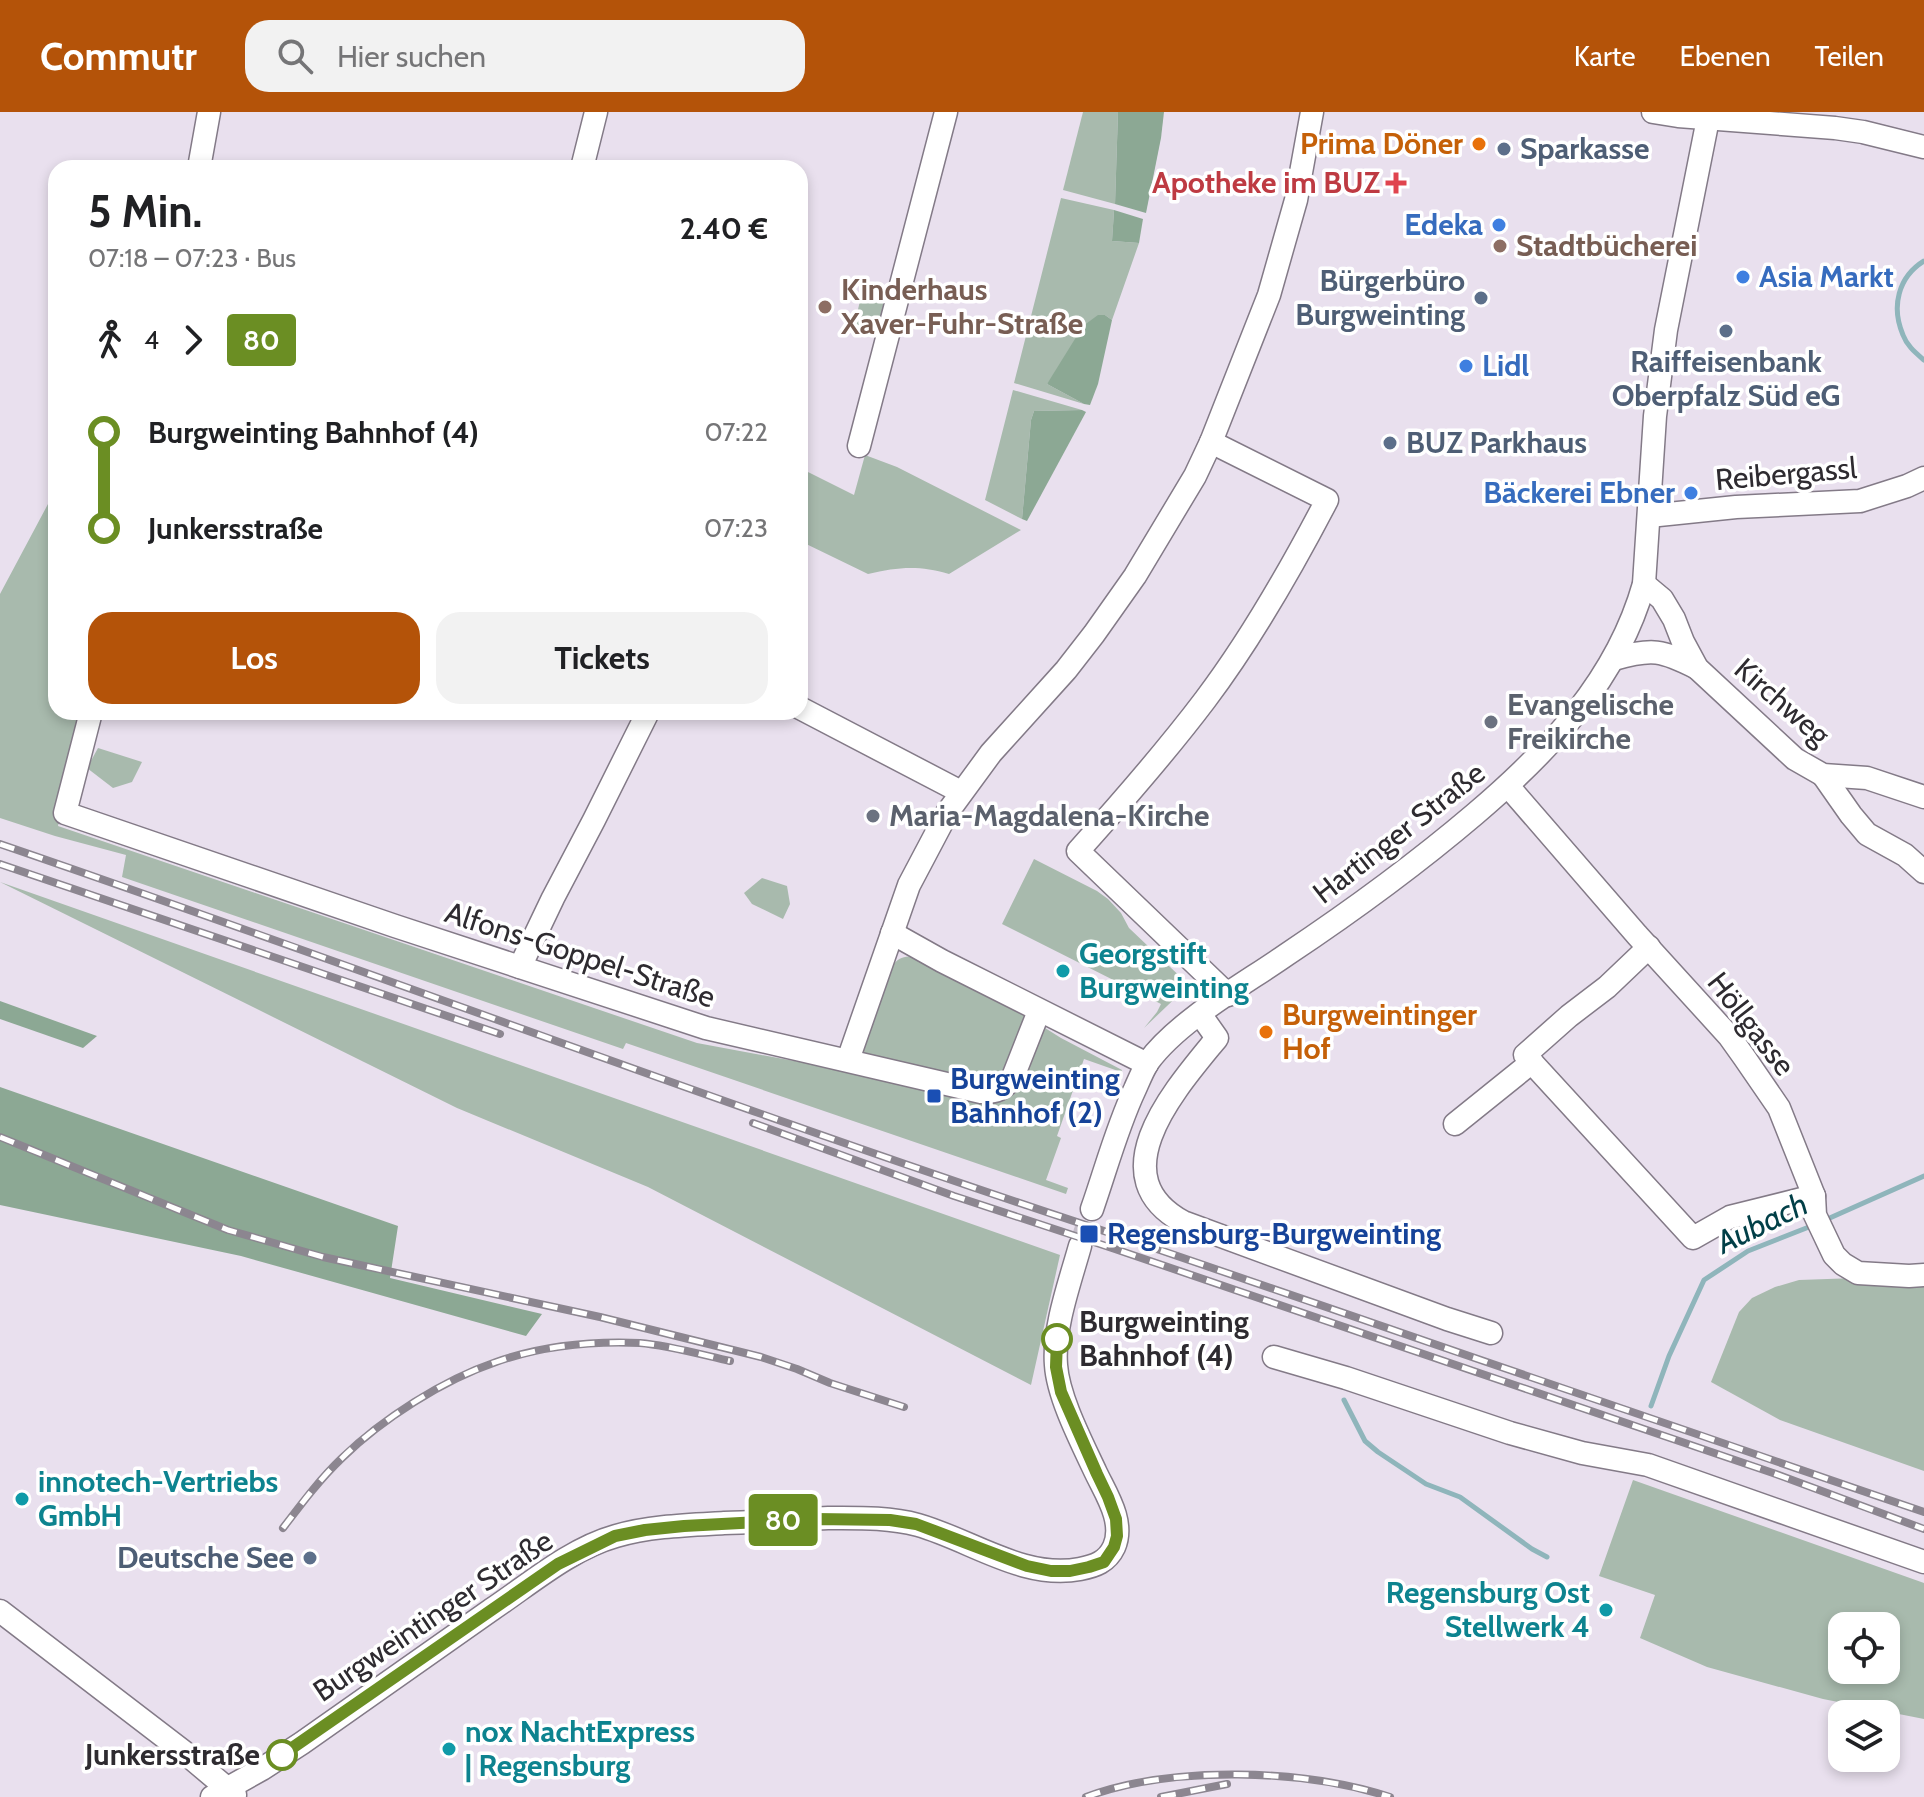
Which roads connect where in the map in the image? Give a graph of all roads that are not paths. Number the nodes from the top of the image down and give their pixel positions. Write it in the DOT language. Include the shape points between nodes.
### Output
graph roads {
  1 [pos="209,112"];
  2 [pos="596,112"];
  3 [pos="946,112"];
  4 [pos="1312,112"];
  5 [pos="1653,112"];
  6 [pos="1740,116"];
  7 [pos="1708,119"];
  8 [pos="1924,147"];
  9 [pos="200,160"];
  10 [pos="584,160"];
  11 [pos="1211,442"];
  12 [pos="859,446"];
  13 [pos="1924,478"];
  14 [pos="1649,516"];
  15 [pos="1644,584"];
  16 [pos="1614,659"];
  17 [pos="1697,668"];
  18 [pos="808,712"];
  19 [pos="89,720"];
  20 [pos="644,720"];
  21 [pos="1823,775"];
  22 [pos="1508,786"];
  23 [pos="961,792"];
  24 [pos="1924,797"];
  25 [pos="1924,872"];
  26 [pos="892,933"];
  27 [pos="1649,947"];
  28 [pos="520,967"];
  29 [pos="1228,995"];
  30 [pos="1039,1011"];
  31 [pos="1200,1014"];
  32 [pos="848,1060"];
  33 [pos="1532,1062"];
  34 [pos="1147,1064"];
  35 [pos="1455,1124"];
  36 [pos="1092,1209"];
  37 [pos="1817,1215"];
  38 [pos="1080,1246"];
  39 [pos="1924,1275"];
  40 [pos="1491,1333"];
  41 [pos="1274,1357"];
  42 [pos="1924,1562"];
  43 [pos="0,1611"];
  44 [pos="225,1794"];
  1 -- 9 [label="street"];
  2 -- 10 [label="street"];
  3 -- 12 [label="street"];
  4 -- 11 [label="street" via="1296,200 1269,295"];
  5 -- 7 [label="street"];
  6 -- 7 [label="street"];
  6 -- 8 [label="street" via="1863,132"];
  7 -- 14 [label="street, Hartinger Straße" via="1666,330"];
  11 -- 23 [label="street" via="1175,512 1094,634"];
  11 -- 29 [label="street" via="1327,500 1275,594 1207,698 1078,851"];
  13 -- 14 [label="street, Reibergassl" via="1860,501"];
  14 -- 15 [label="street, Hartinger Straße"];
  15 -- 16 [label="street, Hartinger Straße"];
  15 -- 17 [label="street, Kirchweg" via="1662,599"];
  16 -- 17 [label="street, Kirchweg" via="1651,651"];
  16 -- 22 [label="street, Hartinger Straße" via="1584,705"];
  17 -- 21 [label="street, Kirchweg" via="1795,759"];
  18 -- 23 [label="street"];
  19 -- 28 [label="street, Alfons-Goppel-Straße" via="65,813"];
  20 -- 28 [label="street"];
  21 -- 24 [label="street, Kirchweg" via="1867,778"];
  21 -- 25 [label="street" via="1867,834"];
  22 -- 27 [label="street, Höllgasse"];
  22 -- 29 [label="street, Hartinger Straße" via="1359,906"];
  23 -- 26 [label="street" via="914,873"];
  26 -- 30 [label="street"];
  26 -- 32 [label="street"];
  27 -- 33 [label="street" via="1525,1055"];
  27 -- 37 [label="street, Höllgasse" via="1729,1036 1779,1108"];
  28 -- 32 [label="street, Alfons-Goppel-Straße" via="706,1028"];
  29 -- 31 [label="street, Hartinger Straße"];
  30 -- 32 [label="street, Alfons-Goppel-Straße" via="1013,1077 990,1093"];
  30 -- 34 [label="street"];
  31 -- 34 [label="street, Hartinger Straße"];
  31 -- 40 [label="street" via="1217,1038 1163,1107 1148,1145 1146,1177 1159,1205 1183,1222"];
  33 -- 35 [label="street"];
  33 -- 37 [label="street" via="1693,1238 1730,1217"];
  34 -- 36 [label="street, Hartinger Straße"];
  37 -- 39 [label="street, Höllgasse" via="1834,1255 1858,1273"];
  38 -- 44 [label="street, Burgweintinger Straße" via="1057,1339 1056,1367 1061,1392 1117,1528 1104,1562 1051,1571 916,1524 890,1520 684,1526 615,1536 558,1564"];
  41 -- 42 [label="street" via="1510,1433 1648,1465"];
  43 -- 44 [label="street" via="184,1752"];
}
